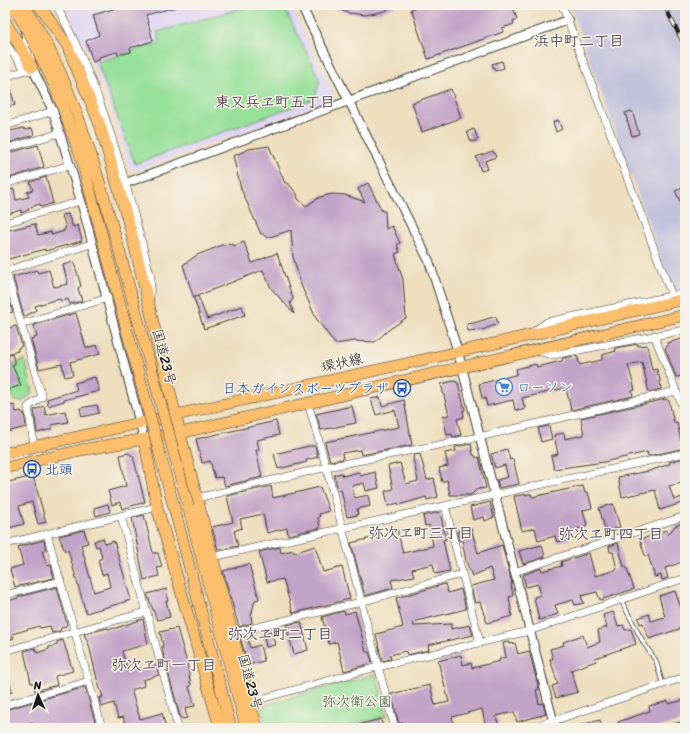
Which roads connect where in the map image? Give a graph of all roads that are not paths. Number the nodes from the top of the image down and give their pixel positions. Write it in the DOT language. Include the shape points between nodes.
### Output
graph roads {
  1 [pos="12,5"];
  2 [pos="20,5"];
  3 [pos="24,5"];
  4 [pos="39,5"];
  5 [pos="56,5"];
  6 [pos="301,5"];
  7 [pos="562,5"];
  8 [pos="568,20"];
  9 [pos="5,21"];
  10 [pos="5,43"];
  11 [pos="31,69"];
  12 [pos="5,77"];
  13 [pos="349,102"];
  14 [pos="53,111"];
  15 [pos="5,126"];
  16 [pos="60,133"];
  17 [pos="5,149"];
  18 [pos="70,166"];
  19 [pos="126,183"];
  20 [pos="5,184"];
  21 [pos="81,201"];
  22 [pos="5,223"];
  23 [pos="91,244"];
  24 [pos="5,271"];
  25 [pos="685,293"];
  26 [pos="672,296"];
  27 [pos="108,298"];
  28 [pos="685,299"];
  29 [pos="148,308"];
  30 [pos="685,315"];
  31 [pos="21,324"];
  32 [pos="685,330"];
  33 [pos="529,334"];
  34 [pos="654,336"];
  35 [pos="533,350"];
  36 [pos="458,352"];
  37 [pos="461,368"];
  38 [pos="676,391"];
  39 [pos="308,403"];
  40 [pos="685,413"];
  41 [pos="177,416"];
  42 [pos="141,423"];
  43 [pos="180,433"];
  44 [pos="479,437"];
  45 [pos="144,439"];
  46 [pos="34,445"];
  47 [pos="5,453"];
  48 [pos="685,453"];
  49 [pos="327,467"];
  50 [pos="5,468"];
  51 [pos="495,495"];
  52 [pos="197,498"];
  53 [pos="445,506"];
  54 [pos="157,507"];
  55 [pos="121,516"];
  56 [pos="685,516"];
  57 [pos="343,527"];
  58 [pos="47,534"];
  59 [pos="5,544"];
  60 [pos="212,557"];
  61 [pos="514,572"];
  62 [pos="462,574"];
  63 [pos="685,578"];
  64 [pos="61,581"];
  65 [pos="5,595"];
  66 [pos="621,599"];
  67 [pos="361,602"];
  68 [pos="146,612"];
  69 [pos="530,630"];
  70 [pos="76,632"];
  71 [pos="233,633"];
  72 [pos="480,643"];
  73 [pos="5,651"];
  74 [pos="377,667"];
  75 [pos="685,677"];
  76 [pos="89,681"];
  77 [pos="663,685"];
  78 [pos="245,704"];
  79 [pos="5,705"];
  80 [pos="554,725"];
  81 [pos="102,728"];
  82 [pos="178,728"];
  83 [pos="220,728"];
  84 [pos="231,728"];
  85 [pos="246,728"];
  86 [pos="257,728"];
  87 [pos="395,728"];
  88 [pos="527,728"];
  1 -- 84 [label="main road, 国道23号, bridge" via="54,84 81,157"];
  2 -- 11 [label="street"];
  3 -- 78 [label="main road, 国道23号, bridge" via="60,68 82,125"];
  4 -- 29 [label="main road" via="67,45 100,125 131,231"];
  5 -- 19 [label="street" via="76,40"];
  6 -- 13 [label="street"];
  7 -- 8 [label="street"];
  8 -- 13 [label="street"];
  8 -- 26 [label="street"];
  9 -- 11 [label="main road"];
  10 -- 11 [label="street"];
  11 -- 12 [label="street"];
  11 -- 14 [label="street"];
  13 -- 19 [label="street"];
  13 -- 36 [label="street" via="429,261"];
  14 -- 15 [label="street"];
  14 -- 16 [label="street"];
  16 -- 17 [label="street"];
  16 -- 18 [label="street"];
  18 -- 20 [label="street"];
  18 -- 21 [label="street"];
  19 -- 29 [label="street" via="151,278"];
  21 -- 22 [label="street"];
  21 -- 23 [label="street"];
  23 -- 24 [label="street"];
  23 -- 27 [label="street"];
  24 -- 31 [label="street"];
  25 -- 26 [label="street"];
  26 -- 33 [label="street" via="547,322"];
  27 -- 31 [label="street"];
  27 -- 42 [label="street"];
  28 -- 33 [label="main road, 環状線"];
  29 -- 41 [label="main road"];
  30 -- 35 [label="main road"];
  31 -- 46 [label="street" via="42,397 28,407"];
  32 -- 34 [label="street"];
  33 -- 36 [label="main road, 環状線"];
  34 -- 35 [label="street" via="553,355"];
  34 -- 38 [label="street"];
  35 -- 37 [label="main road"];
  36 -- 37 [label="street"];
  36 -- 41 [label="main road, 環状線"];
  37 -- 39 [label="main road"];
  37 -- 44 [label="street"];
  38 -- 40 [label="street"];
  38 -- 44 [label="street"];
  39 -- 43 [label="main road"];
  39 -- 49 [label="street"];
  41 -- 42 [label="main road, 環状線"];
  41 -- 43 [label="main road"];
  42 -- 45 [label="street"];
  42 -- 46 [label="main road, 環状線"];
  43 -- 45 [label="main road"];
  43 -- 52 [label="main road"];
  44 -- 49 [label="street"];
  44 -- 51 [label="street"];
  45 -- 50 [label="main road" via="81,450"];
  45 -- 54 [label="main road"];
  46 -- 47 [label="main road, 環状線"];
  48 -- 51 [label="street"];
  49 -- 52 [label="street"];
  49 -- 57 [label="street"];
  51 -- 53 [label="street"];
  51 -- 61 [label="street"];
  52 -- 60 [label="main road"];
  53 -- 57 [label="street"];
  53 -- 62 [label="street"];
  54 -- 55 [label="street"];
  54 -- 83 [label="main road"];
  55 -- 58 [label="street"];
  55 -- 68 [label="street"];
  56 -- 61 [label="street"];
  57 -- 60 [label="street"];
  57 -- 67 [label="street"];
  58 -- 59 [label="street"];
  58 -- 64 [label="street"];
  60 -- 71 [label="main road"];
  61 -- 69 [label="street"];
  62 -- 67 [label="street"];
  62 -- 72 [label="street"];
  63 -- 66 [label="street"];
  64 -- 65 [label="street"];
  64 -- 70 [label="street"];
  66 -- 69 [label="street"];
  66 -- 77 [label="lane" via="656,661"];
  67 -- 71 [label="street"];
  67 -- 74 [label="street"];
  68 -- 70 [label="street"];
  68 -- 82 [label="street"];
  69 -- 72 [label="street"];
  69 -- 80 [label="street"];
  70 -- 73 [label="street"];
  70 -- 76 [label="street"];
  71 -- 78 [label="main road"];
  72 -- 74 [label="street"];
  74 -- 78 [label="street"];
  74 -- 87 [label="street"];
  75 -- 77 [label="street"];
  76 -- 79 [label="street"];
  76 -- 81 [label="street"];
  77 -- 80 [label="street"];
  78 -- 85 [label="main road, 国道23号"];
  78 -- 86 [label="main road"];
  80 -- 88 [label="street"];
}
